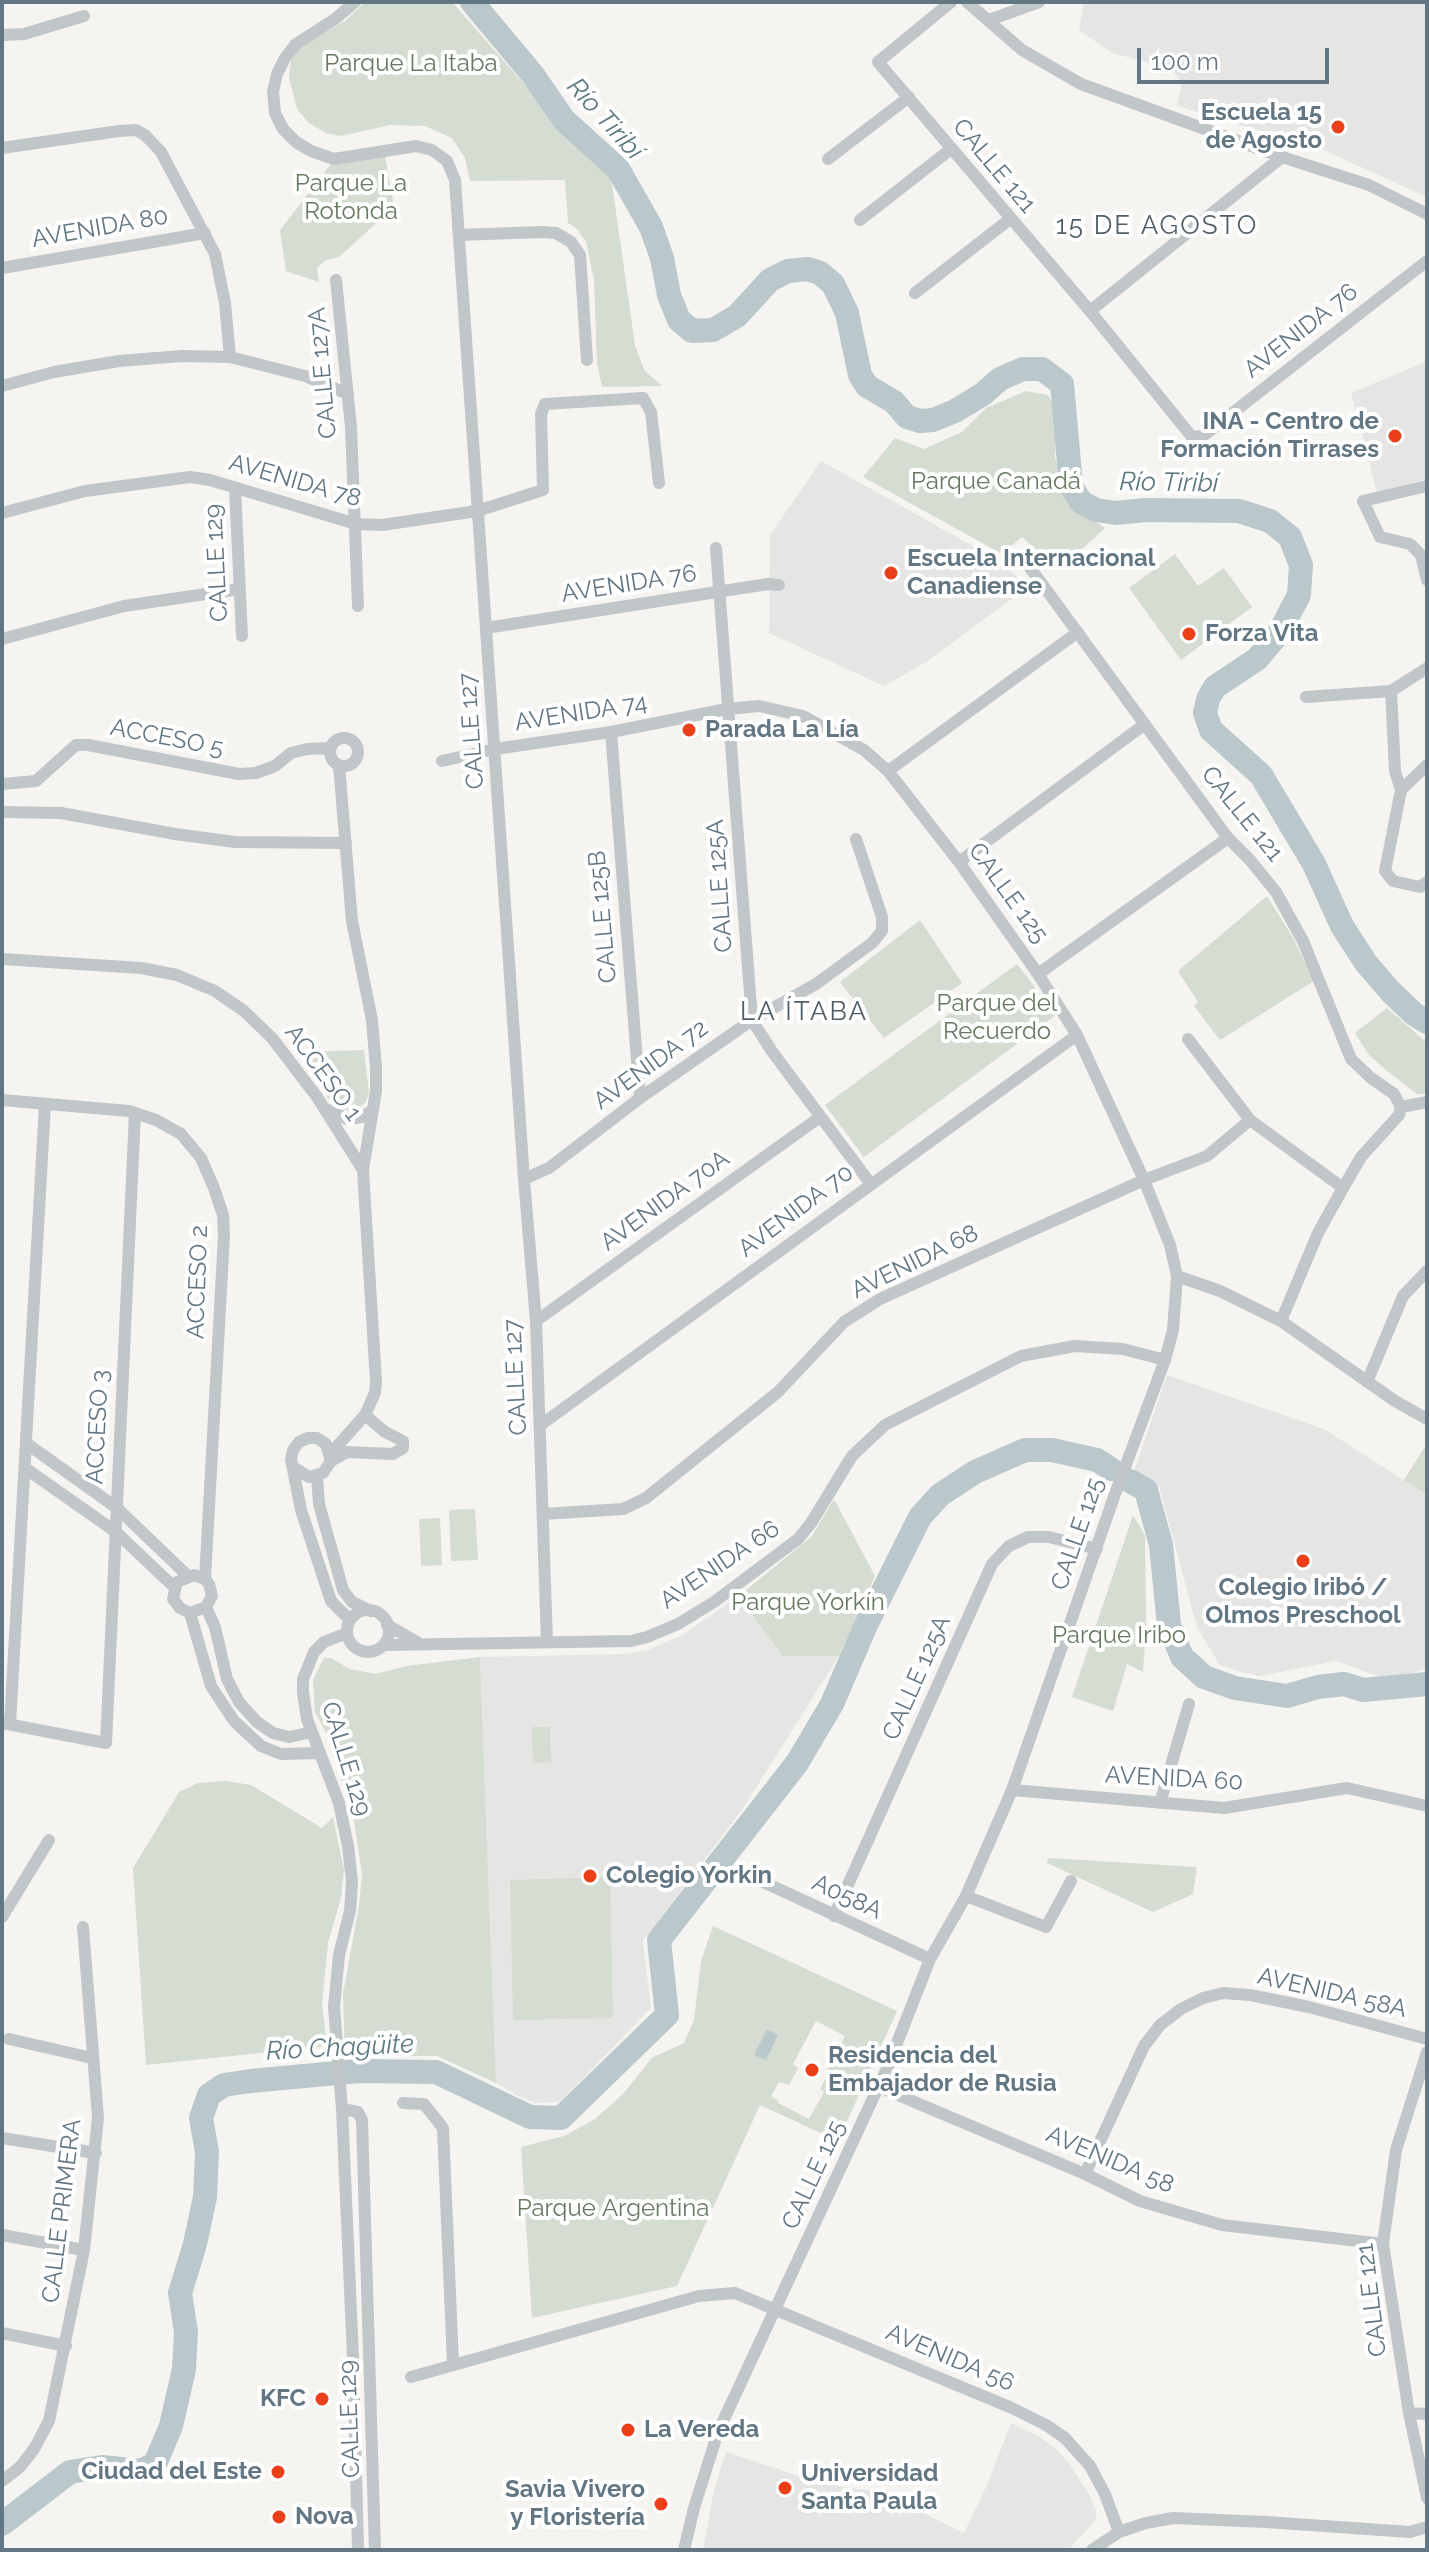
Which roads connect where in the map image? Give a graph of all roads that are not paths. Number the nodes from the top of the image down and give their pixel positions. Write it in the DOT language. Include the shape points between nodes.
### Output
graph roads {
  1 [pos="355,2"];
  2 [pos="951,2"];
  3 [pos="968,2"];
  4 [pos="1039,2"];
  5 [pos="84,16"];
  6 [pos="989,20"];
  7 [pos="2,35"];
  8 [pos="909,97"];
  9 [pos="2,148"];
  10 [pos="951,149"];
  11 [pos="1282,157"];
  12 [pos="828,159"];
  13 [pos="1427,214"];
  14 [pos="1010,219"];
  15 [pos="860,220"];
  16 [pos="205,233"];
  17 [pos="459,235"];
  18 [pos="1427,261"];
  19 [pos="2,268"];
  20 [pos="336,280"];
  21 [pos="915,293"];
  22 [pos="1090,311"];
  23 [pos="230,357"];
  24 [pos="587,360"];
  25 [pos="2,386"];
  26 [pos="348,394"];
  27 [pos="1203,436"];
  28 [pos="659,483"];
  29 [pos="1427,486"];
  30 [pos="235,488"];
  31 [pos="477,511"];
  32 [pos="2,513"];
  33 [pos="356,524"];
  34 [pos="716,548"];
  35 [pos="1023,558"];
  36 [pos="1427,580"];
  37 [pos="779,585"];
  38 [pos="240,589"];
  39 [pos="718,592"];
  40 [pos="358,606"];
  41 [pos="486,628"];
  42 [pos="1078,632"];
  43 [pos="242,636"];
  44 [pos="2,639"];
  45 [pos="1427,668"];
  46 [pos="1391,691"];
  47 [pos="1306,697"];
  48 [pos="727,709"];
  49 [pos="1145,724"];
  50 [pos="611,732"];
  51 [pos="331,748"];
  52 [pos="495,749"];
  53 [pos="442,761"];
  54 [pos="339,765"];
  55 [pos="1427,765"];
  56 [pos="888,771"];
  57 [pos="2,784"];
  58 [pos="1401,790"];
  59 [pos="2,812"];
  60 [pos="1228,838"];
  61 [pos="856,839"];
  62 [pos="346,843"];
  63 [pos="959,862"];
  64 [pos="1424,884"];
  65 [pos="2,959"];
  66 [pos="1038,974"];
  67 [pos="752,1020"];
  68 [pos="1077,1035"];
  69 [pos="1188,1039"];
  70 [pos="640,1098"];
  71 [pos="2,1100"];
  72 [pos="1427,1102"];
  73 [pos="45,1104"];
  74 [pos="1401,1107"];
  75 [pos="324,1108"];
  76 [pos="373,1110"];
  77 [pos="135,1113"];
  78 [pos="820,1117"];
  79 [pos="1250,1120"];
  80 [pos="363,1170"];
  81 [pos="524,1179"];
  82 [pos="1144,1180"];
  83 [pos="870,1183"];
  84 [pos="1343,1188"];
  85 [pos="1427,1271"];
  86 [pos="1177,1276"];
  87 [pos="536,1321"];
  88 [pos="1281,1321"];
  89 [pos="1165,1360"];
  90 [pos="1367,1382"];
  91 [pos="365,1415"];
  92 [pos="1427,1419"];
  93 [pos="542,1424"];
  94 [pos="344,1436"];
  95 [pos="317,1438"];
  96 [pos="26,1443"];
  97 [pos="331,1457"];
  98 [pos="25,1468"];
  99 [pos="295,1468"];
  100 [pos="317,1476"];
  101 [pos="117,1508"];
  102 [pos="543,1514"];
  103 [pos="116,1532"];
  104 [pos="1097,1549"];
  105 [pos="187,1575"];
  106 [pos="205,1579"];
  107 [pos="174,1587"];
  108 [pos="206,1607"];
  109 [pos="371,1611"];
  110 [pos="190,1613"];
  111 [pos="350,1620"];
  112 [pos="387,1625"];
  113 [pos="347,1633"];
  114 [pos="417,1642"];
  115 [pos="547,1642"];
  116 [pos="384,1645"];
  117 [pos="1189,1704"];
  118 [pos="6,1723"];
  119 [pos="312,1732"];
  120 [pos="320,1753"];
  121 [pos="1012,1790"];
  122 [pos="1160,1803"];
  123 [pos="1427,1806"];
  124 [pos="49,1840"];
  125 [pos="746,1874"];
  126 [pos="1071,1881"];
  127 [pos="966,1896"];
  128 [pos="834,1916"];
  129 [pos="2,1917"];
  130 [pos="83,1927"];
  131 [pos="930,1959"];
  132 [pos="9,2039"];
  133 [pos="1427,2039"];
  134 [pos="1427,2052"];
  135 [pos="92,2058"];
  136 [pos="879,2087"];
  137 [pos="403,2103"];
  138 [pos="342,2109"];
  139 [pos="2,2138"];
  140 [pos="96,2153"];
  141 [pos="1085,2174"];
  142 [pos="2,2235"];
  143 [pos="1383,2244"];
  144 [pos="84,2250"];
  145 [pos="776,2309"];
  146 [pos="2,2333"];
  147 [pos="66,2346"];
  148 [pos="453,2364"];
  149 [pos="411,2377"];
  150 [pos="1409,2413"];
  151 [pos="1427,2414"];
  152 [pos="2,2481"];
  153 [pos="1427,2498"];
  154 [pos="1427,2527"];
  155 [pos="1119,2532"];
  156 [pos="358,2550"];
  157 [pos="375,2550"];
  158 [pos="684,2550"];
  159 [pos="1092,2550"];
  1 -- 17 [label="street, CALLE 127" via="296,44 285,58 273,92 275,113 296,142 334,159 416,146 432,150 447,161 455,180"];
  2 -- 8 [label="street, CALLE 121" via="878,62"];
  3 -- 6 [label="street"];
  4 -- 6 [label="street"];
  5 -- 7 [label="street"];
  6 -- 11 [label="street" via="1022,50 1081,84"];
  8 -- 10 [label="street, CALLE 121"];
  8 -- 12 [label="street"];
  9 -- 16 [label="street" via="136,130 161,152"];
  10 -- 14 [label="street, CALLE 121"];
  10 -- 15 [label="street"];
  11 -- 13 [label="street" via="1369,185"];
  11 -- 22 [label="street"];
  14 -- 21 [label="street"];
  14 -- 22 [label="street, CALLE 121"];
  16 -- 19 [label="street, AVENIDA 80"];
  16 -- 23 [label="street" via="225,303"];
  17 -- 24 [label="street" via="542,232 571,242 580,255"];
  17 -- 31 [label="street, CALLE 127"];
  18 -- 27 [label="street, AVENIDA 76"];
  20 -- 26 [label="street, CALLE 127A"];
  22 -- 27 [label="street, CALLE 121" via="1192,437"];
  23 -- 25 [label="street" via="119,361"];
  23 -- 26 [label="street" via="305,376"];
  26 -- 33 [label="street, CALLE 127A"];
  28 -- 31 [label="street, AVENIDA 78" via="651,412 643,398 545,404 543,490"];
  29 -- 36 [label="street" via="1363,501 1380,537 1410,544 1421,555"];
  30 -- 32 [label="street, AVENIDA 78" via="190,477 167,478"];
  30 -- 33 [label="street, AVENIDA 78"];
  30 -- 38 [label="street, CALLE 129"];
  31 -- 33 [label="street, AVENIDA 78"];
  31 -- 41 [label="street, CALLE 127"];
  33 -- 40 [label="street, CALLE 127A"];
  34 -- 39 [label="street, CALLE 125A"];
  35 -- 42 [label="street, CALLE 121"];
  37 -- 39 [label="street, AVENIDA 76"];
  38 -- 43 [label="street, CALLE 129"];
  38 -- 44 [label="street" via="124,606"];
  39 -- 41 [label="street, AVENIDA 76"];
  39 -- 48 [label="street, CALLE 125A"];
  41 -- 52 [label="street, CALLE 127"];
  42 -- 49 [label="street, CALLE 121"];
  42 -- 56 [label="street"];
  45 -- 46 [label="street"];
  46 -- 47 [label="street"];
  46 -- 58 [label="street" via="1395,771"];
  48 -- 50 [label="street, AVENIDA 74"];
  48 -- 56 [label="street, CALLE 125" via="759,706 803,716 864,750"];
  48 -- 67 [label="street, CALLE 125A"];
  49 -- 60 [label="street, CALLE 121"];
  49 -- 63 [label="street"];
  50 -- 52 [label="street, AVENIDA 74"];
  50 -- 70 [label="street, CALLE 125B"];
  51 -- 54 [label="street" via="332,760"];
  51 -- 54 [label="street" via="342,738 357,747 354,761"];
  51 -- 57 [label="street, ACCESO 5" via="291,753 275,766 239,774 76,745 36,781"];
  52 -- 53 [label="street, AVENIDA 74"];
  52 -- 81 [label="street, CALLE 127"];
  54 -- 62 [label="street"];
  55 -- 58 [label="street"];
  56 -- 63 [label="street, CALLE 125"];
  58 -- 64 [label="street" via="1385,871 1393,881"];
  59 -- 62 [label="street" via="61,813 235,842"];
  60 -- 66 [label="street"];
  60 -- 74 [label="street, CALLE 121" via="1276,892 1303,941 1351,1059 1394,1094"];
  61 -- 67 [label="street, AVENIDA 72" via="882,931 816,984"];
  62 -- 76 [label="street" via="352,921 373,1032"];
  63 -- 66 [label="street, CALLE 125"];
  65 -- 75 [label="street, ACCESO 1" via="141,968 177,975 215,991 272,1038"];
  66 -- 68 [label="street, CALLE 125"];
  67 -- 70 [label="street, AVENIDA 72"];
  67 -- 78 [label="street"];
  68 -- 82 [label="street, CALLE 125"];
  68 -- 83 [label="street, AVENIDA 70"];
  69 -- 79 [label="street"];
  70 -- 81 [label="street, AVENIDA 72" via="549,1168"];
  71 -- 73 [label="street, ACCESO 2"];
  72 -- 74 [label="street"];
  73 -- 77 [label="street, ACCESO 2"];
  73 -- 96 [label="street"];
  74 -- 84 [label="street"];
  75 -- 76 [label="street" via="347,1119"];
  75 -- 80 [label="street, ACCESO 1"];
  76 -- 80 [label="street"];
  77 -- 101 [label="street, ACCESO 3"];
  77 -- 106 [label="street, ACCESO 2" via="181,1134 201,1158 223,1215"];
  78 -- 83 [label="street"];
  78 -- 87 [label="street, AVENIDA 70A"];
  79 -- 82 [label="street, AVENIDA 68" via="1207,1156"];
  79 -- 84 [label="street"];
  80 -- 91 [label="street, ACCESO 1" via="376,1382"];
  81 -- 87 [label="street, CALLE 127"];
  82 -- 86 [label="street, CALLE 125"];
  82 -- 102 [label="street, AVENIDA 68" via="880,1299 844,1322 778,1392 646,1498 623,1509"];
  83 -- 93 [label="street, AVENIDA 70"];
  84 -- 88 [label="street"];
  85 -- 90 [label="street" via="1403,1296"];
  86 -- 88 [label="street"];
  86 -- 89 [label="street, CALLE 125"];
  87 -- 93 [label="street, CALLE 127"];
  88 -- 90 [label="street"];
  89 -- 104 [label="street, CALLE 125"];
  89 -- 115 [label="street, AVENIDA 66" via="1123,1349 1075,1346 1021,1356 869,1437 798,1539 678,1624 631,1641"];
  90 -- 92 [label="street"];
  91 -- 94 [label="street, ACCESO 1"];
  91 -- 97 [label="street" via="403,1441 403,1448 393,1454 347,1452"];
  93 -- 102 [label="street, CALLE 127"];
  94 -- 95 [label="street"];
  94 -- 97 [label="street, ACCESO 1"];
  95 -- 97 [label="street"];
  95 -- 99 [label="street" via="299,1442 293,1450"];
  96 -- 98 [label="street"];
  96 -- 101 [label="street"];
  97 -- 100 [label="street, ACCESO 1" via="328,1468"];
  98 -- 103 [label="street"];
  98 -- 118 [label="street"];
  99 -- 100 [label="street"];
  99 -- 111 [label="street" via="301,1510 331,1601"];
  100 -- 109 [label="street" via="319,1504 343,1590 352,1602"];
  101 -- 103 [label="street, ACCESO 3"];
  101 -- 105 [label="street"];
  102 -- 115 [label="street, CALLE 127"];
  103 -- 107 [label="street"];
  103 -- 118 [label="street, ACCESO 3" via="106,1743"];
  104 -- 121 [label="street, CALLE 125"];
  104 -- 128 [label="street, CALLE 125A" via="1028,1537 1009,1546 992,1564"];
  105 -- 106 [label="street"];
  105 -- 107 [label="street"];
  106 -- 108 [label="street" via="212,1596"];
  107 -- 110 [label="street" via="176,1604"];
  108 -- 110 [label="street"];
  108 -- 119 [label="street" via="239,1702 273,1733 289,1737"];
  109 -- 111 [label="street"];
  109 -- 112 [label="street"];
  110 -- 120 [label="street" via="211,1686 234,1721 261,1746 281,1754"];
  111 -- 113 [label="street"];
  112 -- 114 [label="street, AVENIDA 66"];
  112 -- 116 [label="street"];
  113 -- 116 [label="street" via="358,1650"];
  113 -- 119 [label="street, CALLE 129" via="324,1642 307,1666 303,1692"];
  114 -- 115 [label="street, AVENIDA 66"];
  114 -- 116 [label="street, AVENIDA 66"];
  117 -- 122 [label="street"];
  119 -- 120 [label="street, CALLE 129"];
  120 -- 138 [label="street, CALLE 129" via="339,1803 352,1881 334,2007"];
  121 -- 122 [label="street, AVENIDA 60"];
  121 -- 127 [label="street, CALLE 125"];
  122 -- 123 [label="street, AVENIDA 60" via="1224,1808 1347,1788"];
  124 -- 129 [label="street"];
  125 -- 128 [label="street, A058A"];
  126 -- 127 [label="street" via="1046,1927"];
  127 -- 131 [label="street, CALLE 125"];
  128 -- 131 [label="street, A058A"];
  130 -- 135 [label="street, CALLE PRIMERA"];
  131 -- 136 [label="street, CALLE 125"];
  132 -- 135 [label="street"];
  133 -- 141 [label="street, AVENIDA 58A" via="1250,1995 1203,1998 1160,2025 1144,2046"];
  134 -- 143 [label="street, CALLE 121" via="1396,2150"];
  135 -- 140 [label="street, CALLE PRIMERA"];
  136 -- 141 [label="street, AVENIDA 58"];
  136 -- 145 [label="street, CALLE 125"];
  137 -- 148 [label="street" via="424,2104 443,2128"];
  138 -- 156 [label="street, CALLE 129"];
  138 -- 157 [label="street, CALLE 129" via="358,2112 362,2120"];
  139 -- 140 [label="street"];
  140 -- 144 [label="street, CALLE PRIMERA"];
  141 -- 143 [label="street, AVENIDA 58" via="1140,2201 1222,2225"];
  142 -- 144 [label="street"];
  143 -- 150 [label="street, CALLE 121"];
  144 -- 147 [label="street, CALLE PRIMERA"];
  145 -- 148 [label="street, AVENIDA 56" via="735,2293 699,2296"];
  145 -- 155 [label="street, AVENIDA 56" via="1046,2425 1090,2466"];
  145 -- 158 [label="street, CALLE 125" via="718,2432"];
  146 -- 147 [label="street"];
  147 -- 152 [label="street, CALLE PRIMERA" via="49,2421 20,2467"];
  148 -- 149 [label="street, AVENIDA 56"];
  150 -- 151 [label="street"];
  150 -- 153 [label="street, CALLE 121"];
  154 -- 155 [label="street" via="1410,2532 1193,2518"];
  155 -- 159 [label="street"];
}
